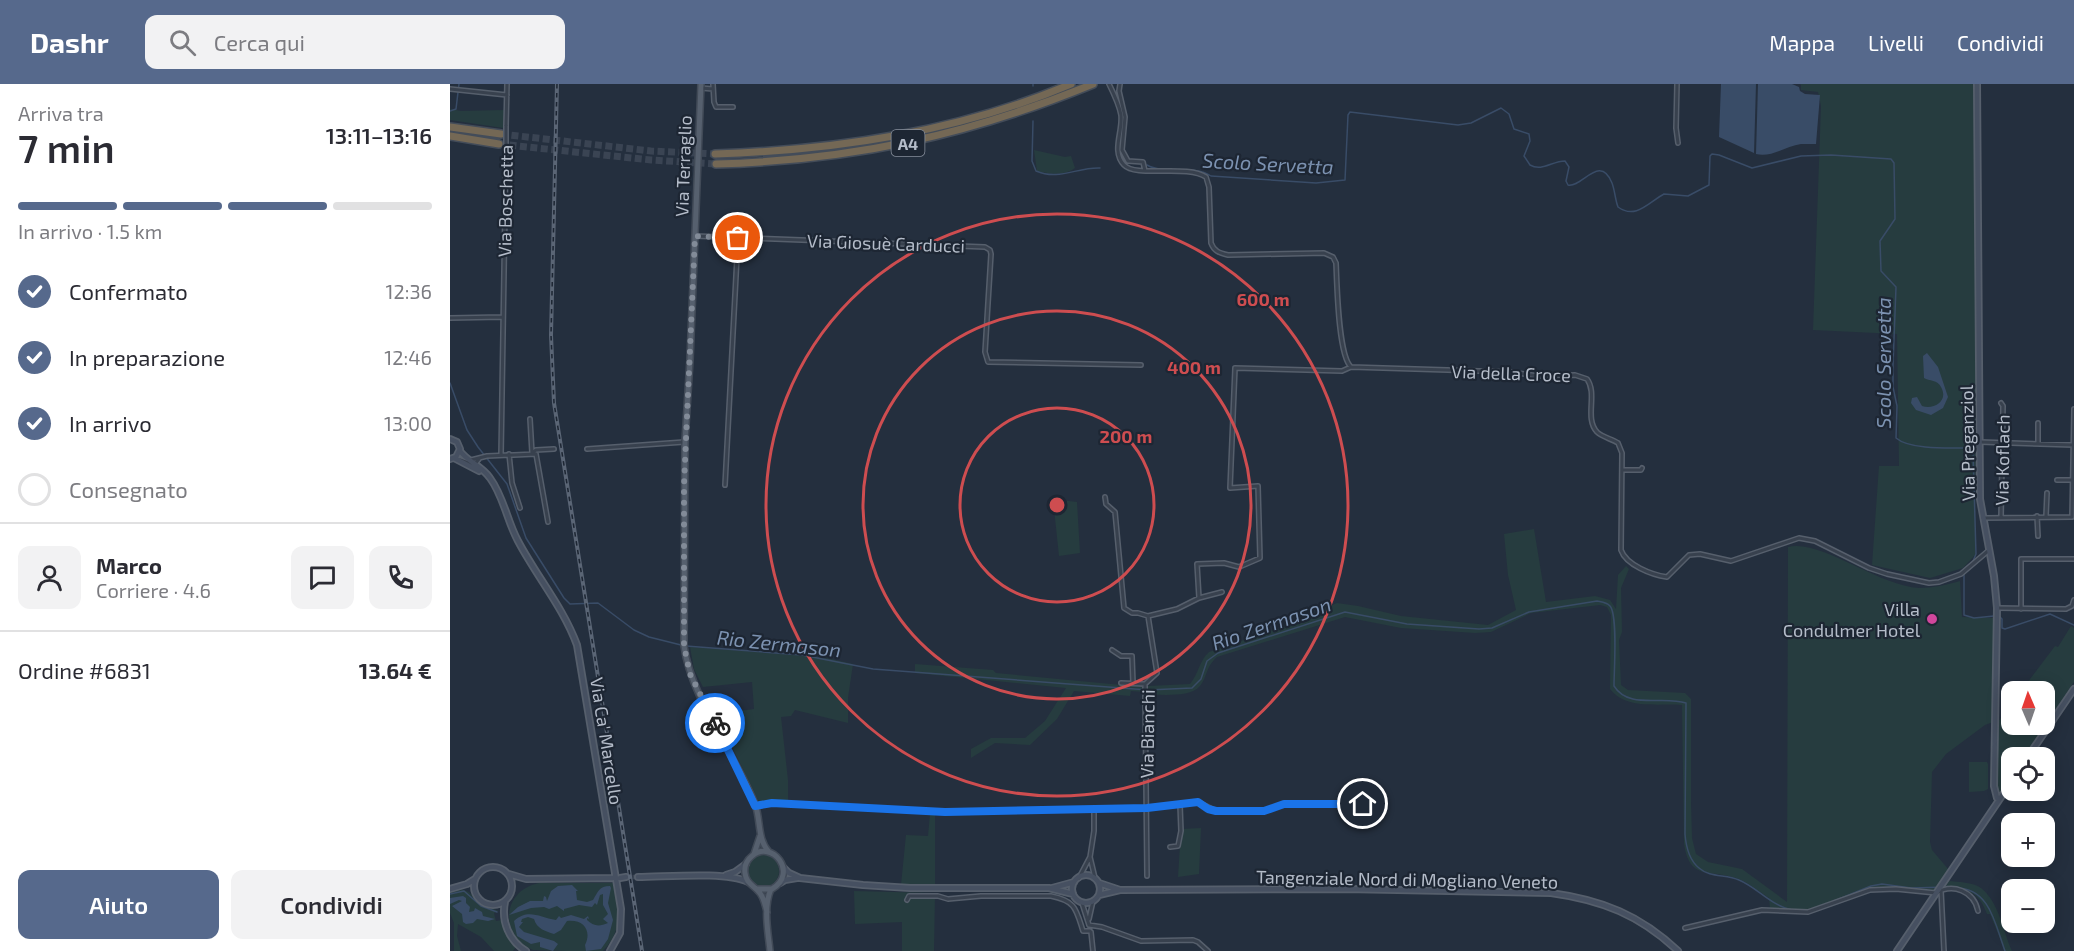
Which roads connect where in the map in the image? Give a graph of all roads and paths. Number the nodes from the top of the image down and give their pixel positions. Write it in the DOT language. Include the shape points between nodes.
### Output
graph roads {
  1 [pos="507,84"];
  2 [pos="1071,84"];
  3 [pos="1093,84"];
  4 [pos="1109,84"];
  5 [pos="1120,84"];
  6 [pos="1677,84"];
  7 [pos="1977,84"];
  8 [pos="701,86"];
  9 [pos="713,86"];
  10 [pos="450,89"];
  11 [pos="507,95"];
  12 [pos="733,107"];
  13 [pos="450,127"];
  14 [pos="501,134"];
  15 [pos="450,136"];
  16 [pos="1678,143"];
  17 [pos="499,144"];
  18 [pos="716,154"];
  19 [pos="716,164"];
  20 [pos="1145,171"];
  21 [pos="695,236"];
  22 [pos="738,238"];
  23 [pos="502,317"];
  24 [pos="450,318"];
  25 [pos="1141,365"];
  26 [pos="1351,367"];
  27 [pos="2001,403"];
  28 [pos="2074,409"];
  29 [pos="530,419"];
  30 [pos="2038,423"];
  31 [pos="450,432"];
  32 [pos="452,439"];
  33 [pos="685,441"];
  34 [pos="1980,442"];
  35 [pos="2002,443"];
  36 [pos="2037,444"];
  37 [pos="2073,445"];
  38 [pos="554,449"];
  39 [pos="588,449"];
  40 [pos="460,451"];
  41 [pos="534,453"];
  42 [pos="509,454"];
  43 [pos="501,455"];
  44 [pos="481,457"];
  45 [pos="455,459"];
  46 [pos="472,463"];
  47 [pos="480,468"];
  48 [pos="1642,468"];
  49 [pos="1622,470"];
  50 [pos="2057,480"];
  51 [pos="2073,480"];
  52 [pos="494,485"];
  53 [pos="724,485"];
  54 [pos="2047,494"];
  55 [pos="1105,497"];
  56 [pos="520,508"];
  57 [pos="2037,516"];
  58 [pos="2046,516"];
  59 [pos="2073,517"];
  60 [pos="1999,518"];
  61 [pos="1984,520"];
  62 [pos="548,522"];
  63 [pos="2038,536"];
  64 [pos="1990,550"];
  65 [pos="2074,559"];
  66 [pos="1222,592"];
  67 [pos="1199,598"];
  68 [pos="2074,600"];
  69 [pos="2021,609"];
  70 [pos="1997,612"];
  71 [pos="1148,616"];
  72 [pos="1112,650"];
  73 [pos="1121,683"];
  74 [pos="1133,683"];
  75 [pos="1145,685"];
  76 [pos="2074,689"];
  77 [pos="2034,747"];
  78 [pos="2001,797"];
  79 [pos="1999,800"];
  80 [pos="1363,804"];
  81 [pos="1180,805"];
  82 [pos="755,806"];
  83 [pos="1147,808"];
  84 [pos="1094,809"];
  85 [pos="760,834"];
  86 [pos="1170,847"];
  87 [pos="769,852"];
  88 [pos="754,854"];
  89 [pos="1090,857"];
  90 [pos="746,864"];
  91 [pos="783,867"];
  92 [pos="509,874"];
  93 [pos="720,876"];
  94 [pos="1147,876"];
  95 [pos="638,877"];
  96 [pos="475,878"];
  97 [pos="613,878"];
  98 [pos="800,878"];
  99 [pos="1079,878"];
  100 [pos="1095,878"];
  101 [pos="526,879"];
  102 [pos="1074,882"];
  103 [pos="749,883"];
  104 [pos="779,883"];
  105 [pos="1099,883"];
  106 [pos="460,886"];
  107 [pos="1050,888"];
  108 [pos="450,889"];
  109 [pos="513,889"];
  110 [pos="757,889"];
  111 [pos="771,889"];
  112 [pos="1939,889"];
  113 [pos="1120,890"];
  114 [pos="475,892"];
  115 [pos="1073,894"];
  116 [pos="1099,895"];
  117 [pos="907,900"];
  118 [pos="506,901"];
  119 [pos="1094,902"];
  120 [pos="1082,903"];
  121 [pos="494,905"];
  122 [pos="1978,911"];
  123 [pos="767,912"];
  124 [pos="504,916"];
  125 [pos="1089,920"];
  126 [pos="1089,925"];
  127 [pos="1685,928"];
  128 [pos="1090,931"];
  129 [pos="526,951"];
  130 [pos="610,951"];
  131 [pos="770,951"];
  132 [pos="1093,951"];
  133 [pos="1208,951"];
  134 [pos="1678,951"];
  135 [pos="1897,951"];
  136 [pos="1944,951"];
  1 -- 11 [label="street, Via Boschetta"];
  2 -- 18 [label="highway, A4" via="992,112 896,137 820,148"];
  3 -- 19 [label="highway, A4" via="993,121 897,146 819,158"];
  4 -- 20 [label="street" via="1121,115 1118,153 1130,170"];
  5 -- 20 [label="street" via="1125,117 1122,154 1128,162 1143,162"];
  6 -- 16 [label="street"];
  7 -- 34 [label="main road, Via Preganziol"];
  8 -- 9 [label="street"];
  8 -- 21 [label="main road, Via Terraglio"];
  9 -- 12 [label="street" via="716,107"];
  10 -- 11 [label="street"];
  11 -- 23 [label="street, Via Boschetta, bridge"];
  13 -- 14 [label="highway"];
  15 -- 17 [label="highway"];
  20 -- 26 [label="street" via="1206,177 1211,243 1219,253 1324,253 1334,257 1344,357"];
  21 -- 22 [label="street, Via Giosuè Carducci"];
  21 -- 33 [label="main road, Via Terraglio"];
  22 -- 25 [label="street, Via Giosuè Carducci" via="986,247 991,254 985,352 988,362"];
  22 -- 53 [label="street"];
  23 -- 24 [label="street"];
  23 -- 43 [label="street, Via Boschetta"];
  26 -- 49 [label="street, Via della Croce" via="1582,376 1592,389 1593,427 1598,434 1618,443"];
  26 -- 67 [label="street" via="1342,371 1235,368 1230,488 1258,486 1260,558 1239,567 1197,564"];
  27 -- 35 [label="street, Via Koflach"];
  28 -- 37 [label="street"];
  29 -- 41 [label="street"];
  30 -- 36 [label="street"];
  31 -- 32 [label="main road"];
  32 -- 40 [label="main road"];
  33 -- 39 [label="street"];
  33 -- 82 [label="main road, Via Terraglio" via="684,645 690,674"];
  34 -- 35 [label="street"];
  34 -- 61 [label="main road, Via Preganziol"];
  35 -- 36 [label="street"];
  35 -- 60 [label="street, Via Koflach"];
  36 -- 37 [label="street"];
  37 -- 51 [label="street"];
  38 -- 41 [label="street"];
  40 -- 45 [label="main road"];
  40 -- 46 [label="main road"];
  41 -- 42 [label="street"];
  41 -- 62 [label="street"];
  42 -- 43 [label="street"];
  42 -- 56 [label="street"];
  43 -- 44 [label="street"];
  44 -- 46 [label="street"];
  44 -- 47 [label="street"];
  45 -- 46 [label="street"];
  45 -- 52 [label="main road" via="481,472"];
  46 -- 47 [label="main road"];
  47 -- 52 [label="main road"];
  48 -- 49 [label="street"];
  49 -- 64 [label="street, Via della Croce" via="1623,555 1660,576 1672,573 1689,555 1731,561 1799,538 1869,568 1934,583 1961,574"];
  50 -- 51 [label="street"];
  51 -- 59 [label="street"];
  52 -- 130 [label="main road, Via Ca' Marcello" via="521,546 566,619 579,652 621,909 620,933"];
  54 -- 58 [label="street"];
  55 -- 71 [label="street" via="1106,504 1115,512 1125,608 1132,614"];
  57 -- 58 [label="street"];
  57 -- 60 [label="street"];
  57 -- 63 [label="street"];
  58 -- 59 [label="street"];
  60 -- 61 [label="street"];
  61 -- 64 [label="main road, Via Preganziol"];
  64 -- 70 [label="main road, Via Preganziol"];
  65 -- 69 [label="street" via="2021,559"];
  66 -- 67 [label="street"];
  67 -- 71 [label="street" via="1177,609"];
  68 -- 69 [label="street" via="2066,609"];
  69 -- 70 [label="street"];
  70 -- 79 [label="main road, Via Preganziol" via="1995,786"];
  71 -- 75 [label="street, Via Bianchi" via="1157,673"];
  72 -- 74 [label="street" via="1121,656 1132,656"];
  73 -- 74 [label="street"];
  74 -- 75 [label="street"];
  75 -- 83 [label="street, Via Bianchi"];
  76 -- 77 [label="main road"];
  78 -- 79 [label="main road"];
  79 -- 112 [label="main road"];
  80 -- 81 [label="street" via="1284,804 1264,811 1216,811 1200,802"];
  81 -- 83 [label="street"];
  81 -- 86 [label="street" via="1178,846"];
  82 -- 84 [label="street" via="772,803 945,812"];
  82 -- 85 [label="main road, Via Terraglio"];
  83 -- 84 [label="street"];
  83 -- 94 [label="street, Via Bianchi"];
  84 -- 89 [label="street"];
  85 -- 87 [label="main road"];
  85 -- 88 [label="main road"];
  87 -- 88 [label="main road"];
  87 -- 91 [label="main road" via="780,859"];
  88 -- 90 [label="main road"];
  89 -- 99 [label="street"];
  89 -- 100 [label="street"];
  90 -- 93 [label="main road"];
  90 -- 103 [label="main road"];
  91 -- 98 [label="main road"];
  91 -- 104 [label="main road"];
  92 -- 96 [label="main road" via="500,867 489,867"];
  92 -- 101 [label="main road"];
  92 -- 109 [label="main road"];
  93 -- 95 [label="main road"];
  93 -- 103 [label="main road"];
  96 -- 106 [label="main road"];
  96 -- 114 [label="main road"];
  97 -- 101 [label="main road"];
  98 -- 104 [label="main road"];
  98 -- 107 [label="main road" via="910,888"];
  99 -- 100 [label="main road"];
  99 -- 102 [label="main road"];
  100 -- 105 [label="main road"];
  101 -- 109 [label="main road"];
  102 -- 107 [label="main road"];
  102 -- 115 [label="main road"];
  103 -- 110 [label="main road"];
  104 -- 111 [label="main road"];
  105 -- 113 [label="main road"];
  105 -- 116 [label="main road"];
  106 -- 108 [label="main road"];
  106 -- 114 [label="main road"];
  107 -- 115 [label="main road"];
  109 -- 118 [label="main road"];
  110 -- 111 [label="main road"];
  110 -- 123 [label="main road"];
  111 -- 123 [label="main road"];
  112 -- 122 [label="street" via="1967,893 1974,898"];
  112 -- 127 [label="street" via="1870,890 1808,912 1762,910"];
  112 -- 135 [label="main road"];
  112 -- 136 [label="street"];
  113 -- 116 [label="main road"];
  113 -- 134 [label="main road, Tangenziale Nord di Mogliano Veneto" via="1551,893 1620,910"];
  114 -- 121 [label="main road" via="482,902"];
  115 -- 120 [label="main road"];
  116 -- 119 [label="main road"];
  117 -- 128 [label="street" via="909,896 1051,896 1070,903 1083,931"];
  118 -- 121 [label="main road"];
  118 -- 124 [label="main road"];
  119 -- 120 [label="main road"];
  119 -- 125 [label="street"];
  120 -- 125 [label="street"];
  121 -- 124 [label="main road"];
  123 -- 131 [label="main road"];
  124 -- 129 [label="main road" via="510,936"];
  125 -- 126 [label="street"];
  126 -- 128 [label="street"];
  126 -- 133 [label="street" via="1141,941 1193,940"];
  128 -- 132 [label="street"];
}
